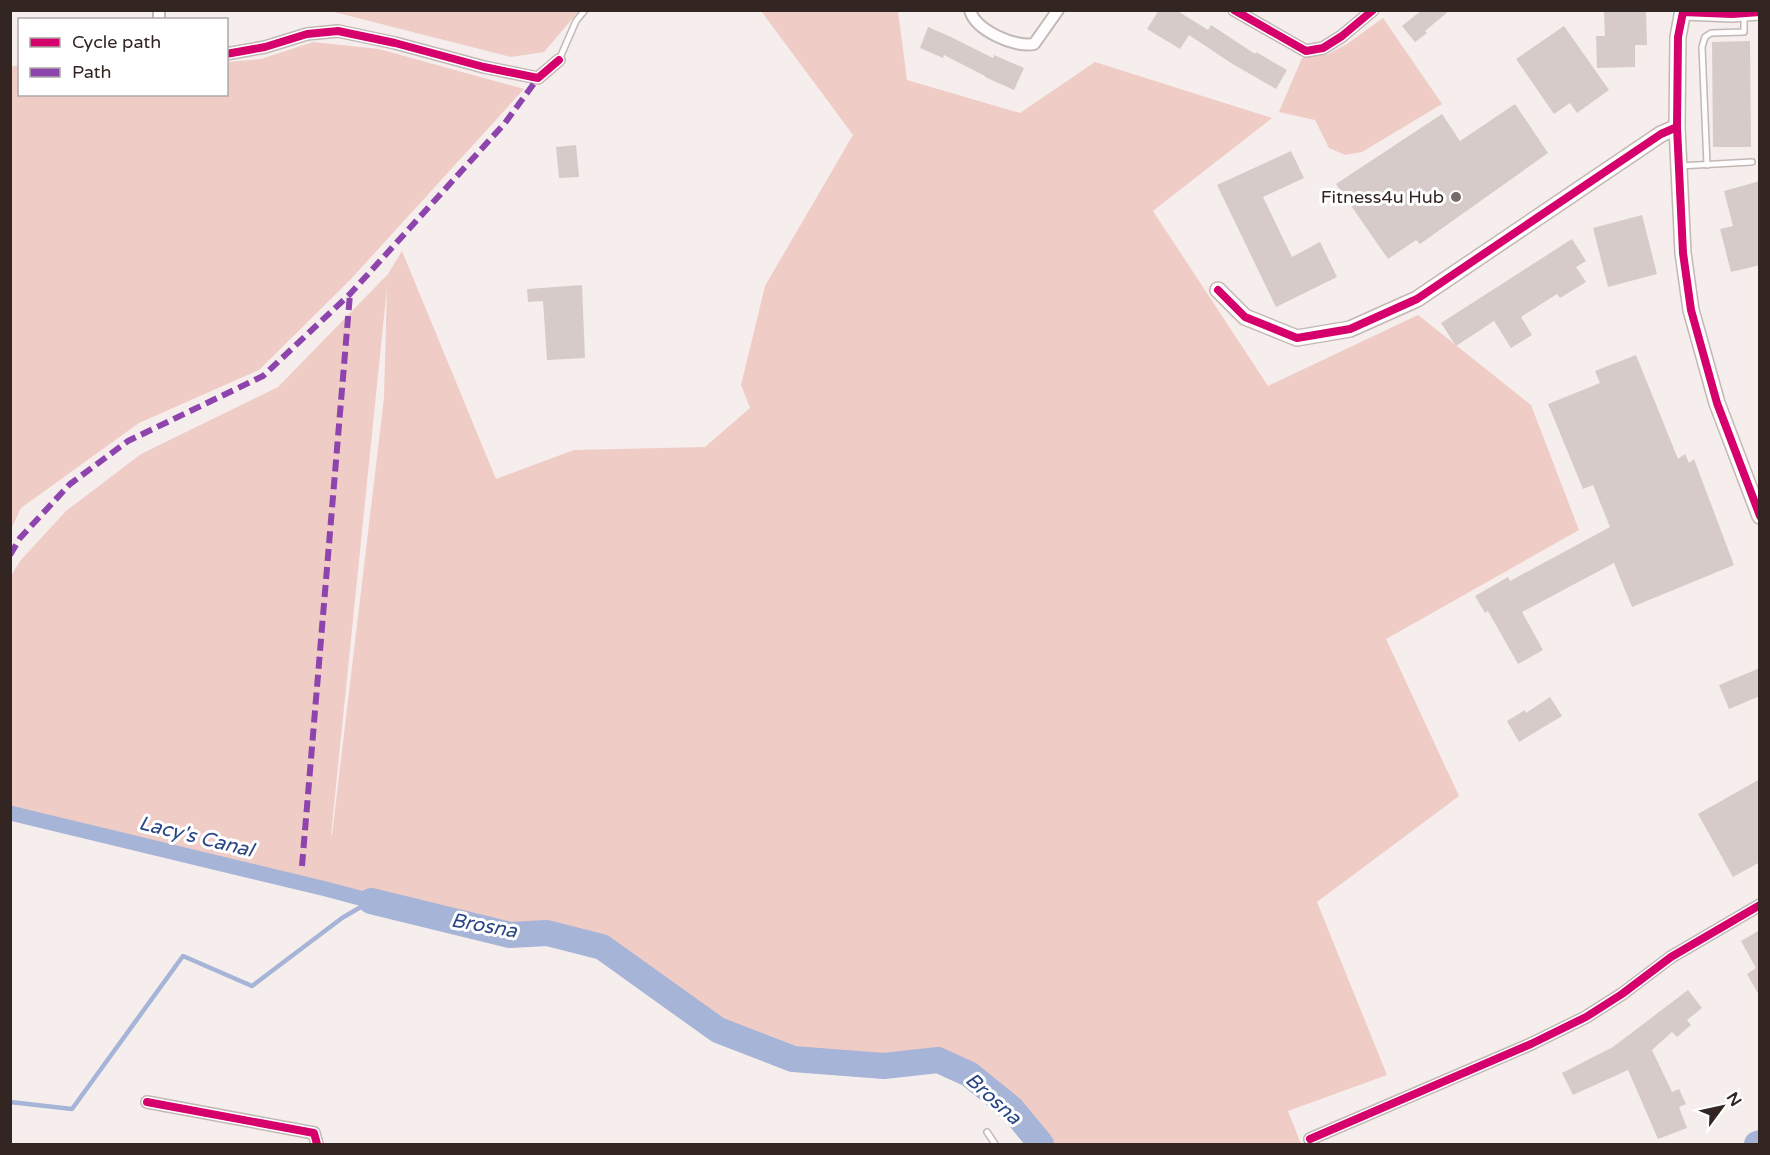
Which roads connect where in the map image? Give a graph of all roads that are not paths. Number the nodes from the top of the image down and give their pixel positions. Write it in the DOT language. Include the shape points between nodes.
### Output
graph roads {
  1 [pos="585,10"];
  2 [pos="970,10"];
  3 [pos="1058,10"];
  4 [pos="1234,10"];
  5 [pos="1373,10"];
  6 [pos="1683,11"];
  7 [pos="1752,12"];
  8 [pos="228,54"];
  9 [pos="559,60"];
  10 [pos="1677,127"];
  11 [pos="1752,162"];
  12 [pos="1707,165"];
  13 [pos="1679,166"];
  14 [pos="1218,290"];
  15 [pos="1760,516"];
  16 [pos="1760,905"];
  17 [pos="147,1101"];
  18 [pos="987,1132"];
  19 [pos="1311,1140"];
  20 [pos="317,1144"];
  21 [pos="995,1144"];
  1 -- 9 [label="lane"];
  2 -- 3 [label="street" via="974,21 993,35 1026,46 1034,44"];
  4 -- 5 [label="street" via="1306,51 1323,48"];
  6 -- 7 [label="street"];
  6 -- 10 [label="street" via="1678,38"];
  7 -- 12 [label="lane" via="1744,32 1711,33 1702,46"];
  8 -- 9 [label="street" via="307,34 338,31 538,78"];
  10 -- 13 [label="street"];
  10 -- 14 [label="street" via="1417,298 1350,329 1297,338 1245,317"];
  11 -- 12 [label="lane"];
  12 -- 13 [label="lane"];
  13 -- 15 [label="street" via="1683,252 1691,310 1717,403"];
  16 -- 19 [label="street" via="1671,957 1586,1017"];
  17 -- 20 [label="street" via="314,1133"];
  18 -- 21 [label="lane"];
}
